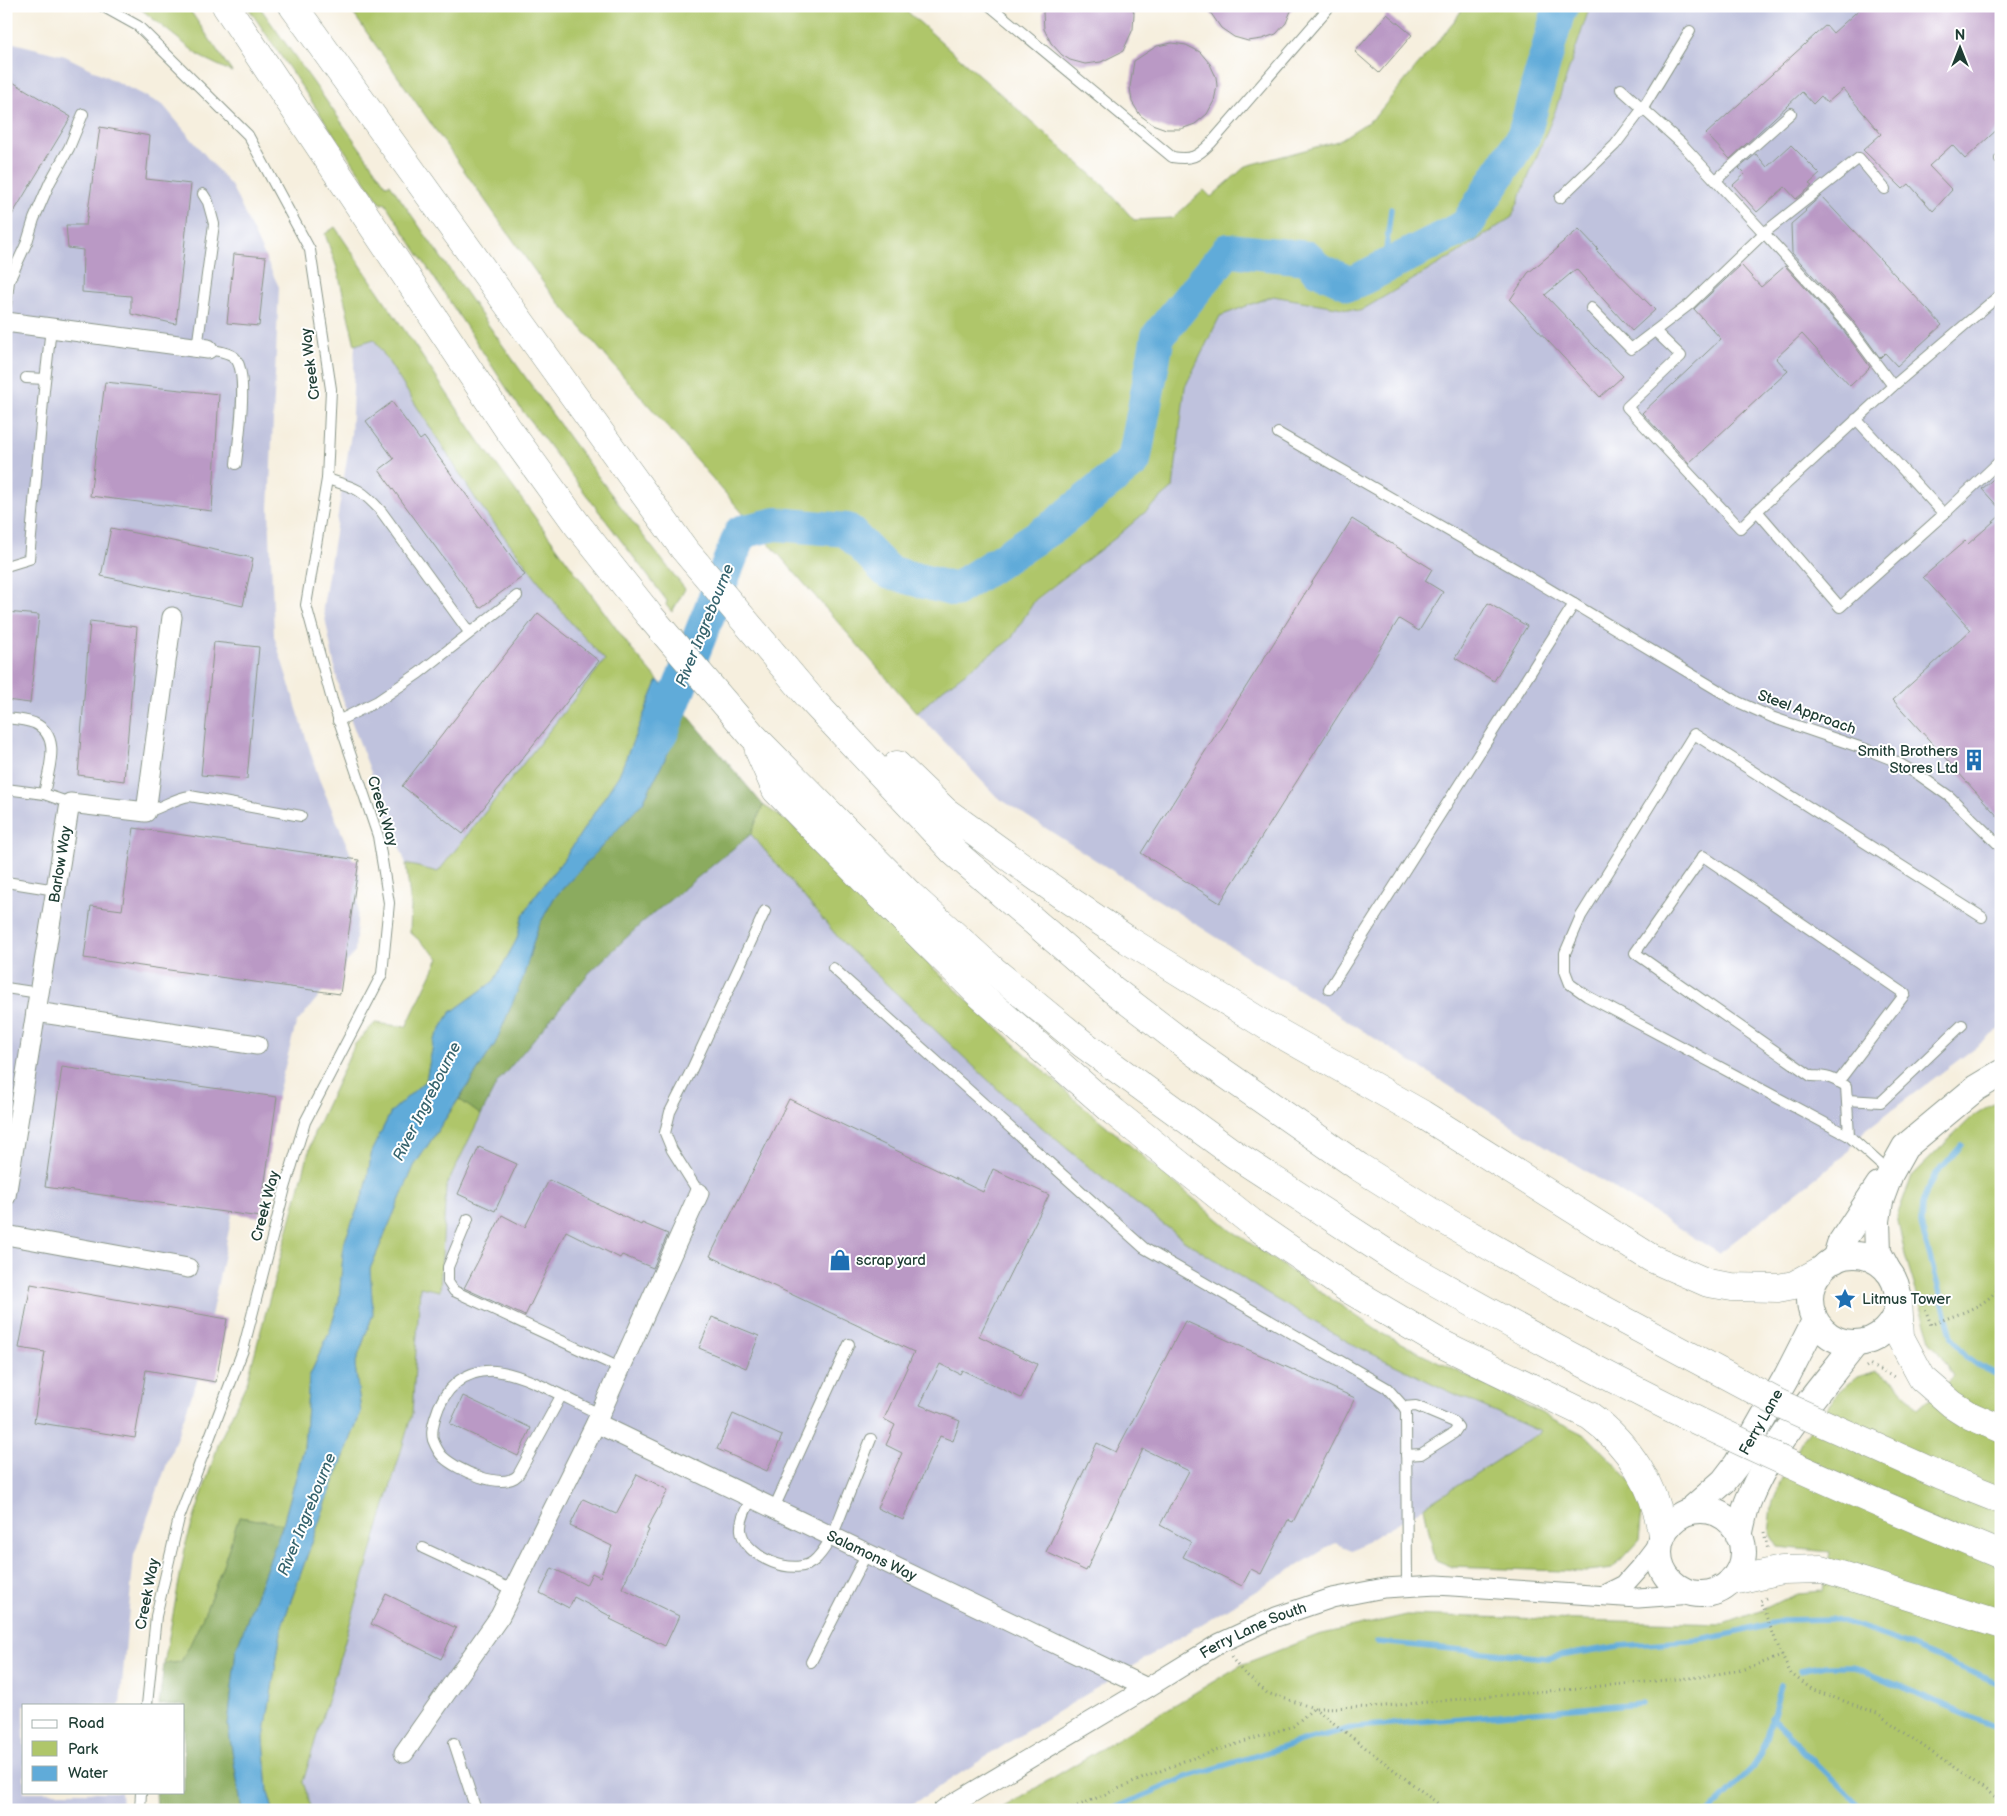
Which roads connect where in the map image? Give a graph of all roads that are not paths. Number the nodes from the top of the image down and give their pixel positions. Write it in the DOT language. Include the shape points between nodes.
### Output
graph roads {
  1 [pos="102,6"];
  2 [pos="226,6"];
  3 [pos="293,6"];
  4 [pos="990,6"];
  5 [pos="1330,6"];
  6 [pos="1690,31"];
  7 [pos="1621,89"];
  8 [pos="1643,108"];
  9 [pos="1791,113"];
  10 [pos="83,114"];
  11 [pos="1716,180"];
  12 [pos="1885,189"];
  13 [pos="203,194"];
  14 [pos="1560,198"];
  15 [pos="1764,233"];
  16 [pos="2001,294"];
  17 [pos="6,305"];
  18 [pos="1591,308"];
  19 [pos="6,322"];
  20 [pos="51,328"];
  21 [pos="1655,331"];
  22 [pos="203,349"];
  23 [pos="26,378"];
  24 [pos="45,380"];
  25 [pos="1893,386"];
  26 [pos="1856,419"];
  27 [pos="1278,433"];
  28 [pos="2001,460"];
  29 [pos="236,464"];
  30 [pos="327,479"];
  31 [pos="1757,510"];
  32 [pos="1944,514"];
  33 [pos="6,566"];
  34 [pos="517,596"];
  35 [pos="1574,604"];
  36 [pos="172,617"];
  37 [pos="469,632"];
  38 [pos="811,699"];
  39 [pos="6,718"];
  40 [pos="338,721"];
  41 [pos="744,726"];
  42 [pos="6,789"];
  43 [pos="44,794"];
  44 [pos="70,803"];
  45 [pos="146,812"];
  46 [pos="301,816"];
  47 [pos="2001,847"];
  48 [pos="6,882"];
  49 [pos="56,890"];
  50 [pos="765,911"];
  51 [pos="1982,917"];
  52 [pos="833,968"];
  53 [pos="6,988"];
  54 [pos="1329,989"];
  55 [pos="37,1003"];
  56 [pos="1962,1025"];
  57 [pos="257,1045"];
  58 [pos="2001,1072"];
  59 [pos="1838,1082"];
  60 [pos="1846,1100"];
  61 [pos="1849,1136"];
  62 [pos="1890,1174"];
  63 [pos="699,1193"];
  64 [pos="6,1196"];
  65 [pos="468,1219"];
  66 [pos="6,1235"];
  67 [pos="1827,1266"];
  68 [pos="188,1268"];
  69 [pos="1888,1271"];
  70 [pos="1906,1300"];
  71 [pos="1816,1320"];
  72 [pos="1856,1343"];
  73 [pos="850,1344"];
  74 [pos="620,1368"];
  75 [pos="560,1396"];
  76 [pos="1404,1407"];
  77 [pos="598,1418"];
  78 [pos="2001,1429"];
  79 [pos="871,1439"];
  80 [pos="1406,1455"];
  81 [pos="752,1498"];
  82 [pos="2001,1500"];
  83 [pos="774,1508"];
  84 [pos="1690,1511"];
  85 [pos="832,1536"];
  86 [pos="1740,1536"];
  87 [pos="1661,1538"];
  88 [pos="423,1548"];
  89 [pos="867,1553"];
  90 [pos="2001,1555"];
  91 [pos="1732,1580"];
  92 [pos="1407,1587"];
  93 [pos="513,1590"];
  94 [pos="1707,1594"];
  95 [pos="1603,1595"];
  96 [pos="2001,1625"];
  97 [pos="811,1662"];
  98 [pos="1148,1688"];
  99 [pos="147,1704"];
  100 [pos="454,1743"];
  101 [pos="404,1753"];
  102 [pos="141,1794"];
  103 [pos="140,1810"];
  104 [pos="476,1810"];
  105 [pos="943,1810"];
  1 -- 30 [label="lane, Creek Way" via="138,26 248,135 310,250 331,389"];
  2 -- 41 [label="highway" via="508,429 576,523 649,615"];
  3 -- 38 [label="highway" via="684,549"];
  4 -- 5 [label="lane" via="1172,157 1185,159 1198,156 1211,143"];
  6 -- 8 [label="lane"];
  7 -- 8 [label="lane"];
  8 -- 11 [label="lane"];
  8 -- 14 [label="lane" via="1615,146"];
  9 -- 11 [label="lane"];
  10 -- 17 [label="lane" via="9,280"];
  11 -- 15 [label="lane"];
  12 -- 15 [label="lane" via="1859,158"];
  13 -- 22 [label="lane" via="214,224"];
  15 -- 21 [label="lane" via="1690,304"];
  15 -- 25 [label="lane" via="1846,323"];
  16 -- 25 [label="lane"];
  18 -- 21 [label="lane" via="1631,349"];
  19 -- 20 [label="street"];
  20 -- 22 [label="street"];
  20 -- 24 [label="lane"];
  21 -- 31 [label="lane" via="1681,356 1627,407 1740,528"];
  22 -- 29 [label="lane" via="228,353 240,364 242,398"];
  23 -- 24 [label="lane"];
  24 -- 33 [label="lane" via="30,559"];
  25 -- 26 [label="lane"];
  26 -- 31 [label="lane"];
  26 -- 32 [label="lane"];
  27 -- 35 [label="lane, Steel Approach"];
  28 -- 32 [label="lane"];
  30 -- 37 [label="lane" via="357,488 381,511"];
  30 -- 40 [label="lane, Creek Way" via="306,605"];
  31 -- 32 [label="lane" via="1840,607"];
  34 -- 37 [label="lane"];
  35 -- 47 [label="lane, Steel Approach" via="1738,702 1893,760 1950,797"];
  35 -- 54 [label="lane"];
  36 -- 45 [label="street"];
  37 -- 40 [label="lane" via="378,701"];
  38 -- 67 [label="highway" via="858,727 945,811 1128,940 1267,1026 1422,1114 1652,1258 1708,1283 1732,1287 1794,1285"];
  38 -- 82 [label="highway, bridge" via="954,852 1112,989 1278,1112 1444,1220 1556,1284 1778,1403"];
  39 -- 43 [label="lane" via="32,722 51,738"];
  40 -- 99 [label="lane, Creek Way" via="378,836 389,902 382,974 305,1122 243,1350 179,1518 156,1616"];
  41 -- 87 [label="highway" via="776,790 978,992 1114,1112 1256,1226 1353,1292 1440,1343 1590,1416 1606,1428 1634,1462 1648,1486 1659,1514"];
  41 -- 90 [label="highway, bridge" via="909,894 993,970 1083,1044 1234,1154 1400,1262 1541,1342 1700,1422 1862,1497"];
  42 -- 43 [label="lane"];
  43 -- 44 [label="lane"];
  44 -- 45 [label="street, Barlow Way"];
  44 -- 49 [label="street, Barlow Way"];
  45 -- 46 [label="lane" via="190,796"];
  48 -- 49 [label="lane"];
  49 -- 55 [label="street, Barlow Way"];
  50 -- 63 [label="lane" via="670,1112 666,1133 672,1150"];
  51 -- 61 [label="lane" via="1694,734 1580,916 1565,953 1565,972 1570,984"];
  52 -- 76 [label="lane" via="1144,1248 1384,1385"];
  53 -- 55 [label="lane"];
  55 -- 57 [label="street"];
  55 -- 64 [label="street, Barlow Way"];
  56 -- 60 [label="lane" via="1881,1102"];
  58 -- 62 [label="street" via="1976,1088 1905,1147"];
  59 -- 59 [label="lane" via="1828,1076 1811,1076 1634,953 1703,856 1905,994"];
  59 -- 60 [label="lane" via="1846,1086"];
  60 -- 61 [label="lane"];
  61 -- 62 [label="lane"];
  62 -- 67 [label="street" via="1875,1188"];
  62 -- 69 [label="street" via="1877,1221 1878,1252"];
  63 -- 74 [label="street"];
  65 -- 74 [label="lane" via="448,1267 448,1282 454,1291"];
  66 -- 68 [label="street"];
  67 -- 69 [label="street" via="1849,1256 1863,1256"];
  67 -- 71 [label="street" via="1813,1283 1810,1295"];
  69 -- 70 [label="street"];
  70 -- 72 [label="street" via="1881,1334"];
  70 -- 78 [label="highway" via="1900,1337 1922,1378 1952,1404"];
  71 -- 72 [label="street" via="1832,1338"];
  71 -- 84 [label="street, Ferry Lane" via="1737,1464 1724,1481"];
  72 -- 86 [label="street, Ferry Lane" via="1791,1426 1760,1476 1748,1500"];
  73 -- 83 [label="lane"];
  74 -- 77 [label="street"];
  75 -- 75 [label="lane" via="512,1375 495,1371 471,1374 449,1388 442,1399 432,1430 433,1440 442,1456 477,1476 494,1481 514,1479"];
  75 -- 77 [label="lane"];
  76 -- 80 [label="lane"];
  76 -- 80 [label="lane" via="1416,1406 1454,1422 1458,1428 1421,1454"];
  77 -- 81 [label="street, Salamons Way"];
  77 -- 93 [label="street"];
  79 -- 85 [label="lane"];
  80 -- 92 [label="lane"];
  81 -- 83 [label="street, Salamons Way"];
  81 -- 85 [label="lane" via="740,1530 744,1542 769,1561 788,1568 808,1566"];
  83 -- 85 [label="street, Salamons Way"];
  84 -- 86 [label="street" via="1714,1512 1725,1517"];
  84 -- 87 [label="street" via="1669,1524"];
  85 -- 89 [label="street, Salamons Way"];
  86 -- 91 [label="street" via="1742,1560"];
  87 -- 94 [label="street" via="1660,1561 1669,1580 1693,1594"];
  87 -- 95 [label="street" via="1624,1585"];
  88 -- 93 [label="lane"];
  89 -- 97 [label="lane"];
  89 -- 98 [label="street, Salamons Way"];
  91 -- 94 [label="street"];
  91 -- 96 [label="highway" via="1782,1570 1822,1569"];
  92 -- 95 [label="street, Ferry Lane South" via="1437,1584"];
  92 -- 98 [label="street, Ferry Lane South" via="1332,1598 1276,1617 1220,1643"];
  93 -- 101 [label="street" via="500,1616"];
  94 -- 95 [label="street, Ferry Lane South" via="1638,1598"];
  98 -- 105 [label="street, Ferry Lane South"];
  100 -- 104 [label="lane"];
  102 -- 103 [label="lane"];
}
